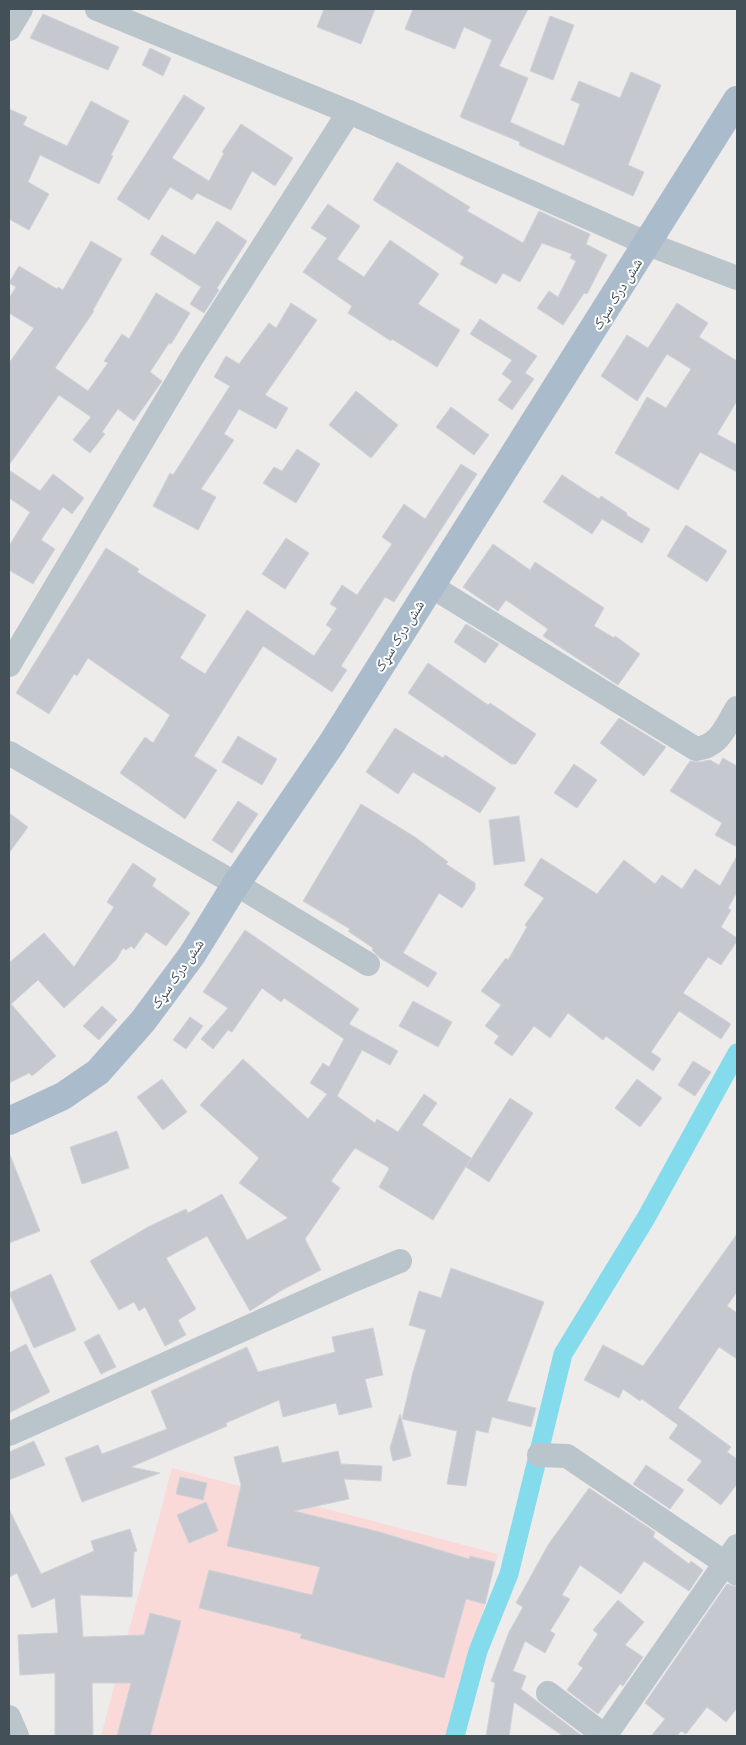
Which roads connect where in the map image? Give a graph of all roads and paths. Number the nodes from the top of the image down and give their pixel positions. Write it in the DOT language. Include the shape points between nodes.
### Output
graph roads {
  1 [pos="21,9"];
  2 [pos="96,9"];
  3 [pos="9,29"];
  4 [pos="737,100"];
  5 [pos="349,112"];
  6 [pos="648,244"];
  7 [pos="737,278"];
  8 [pos="431,586"];
  9 [pos="9,665"];
  10 [pos="737,708"];
  11 [pos="9,753"];
  12 [pos="236,884"];
  13 [pos="368,964"];
  14 [pos="9,1121"];
  15 [pos="400,1261"];
  16 [pos="9,1434"];
  17 [pos="539,1455"];
  18 [pos="733,1561"];
  19 [pos="548,1693"];
  20 [pos="9,1717"];
  21 [pos="17,1736"];
  22 [pos="605,1736"];
  1 -- 3 [label="street"];
  2 -- 5 [label="street"];
  4 -- 6 [label="main road, شش درک سړک"];
  5 -- 6 [label="street"];
  5 -- 9 [label="street" via="191,359"];
  6 -- 7 [label="street"];
  6 -- 8 [label="main road, شش درک سړک"];
  8 -- 10 [label="street" via="696,749 716,742"];
  8 -- 12 [label="main road, شش درک سړک" via="332,743"];
  11 -- 12 [label="street"];
  12 -- 13 [label="street"];
  12 -- 14 [label="main road, شش درک سړک" via="192,956 143,1021 98,1072 63,1096"];
  15 -- 16 [label="street"];
  17 -- 18 [label="street" via="567,1456"];
  18 -- 22 [label="street"];
  19 -- 22 [label="street"];
  20 -- 21 [label="street"];
}
